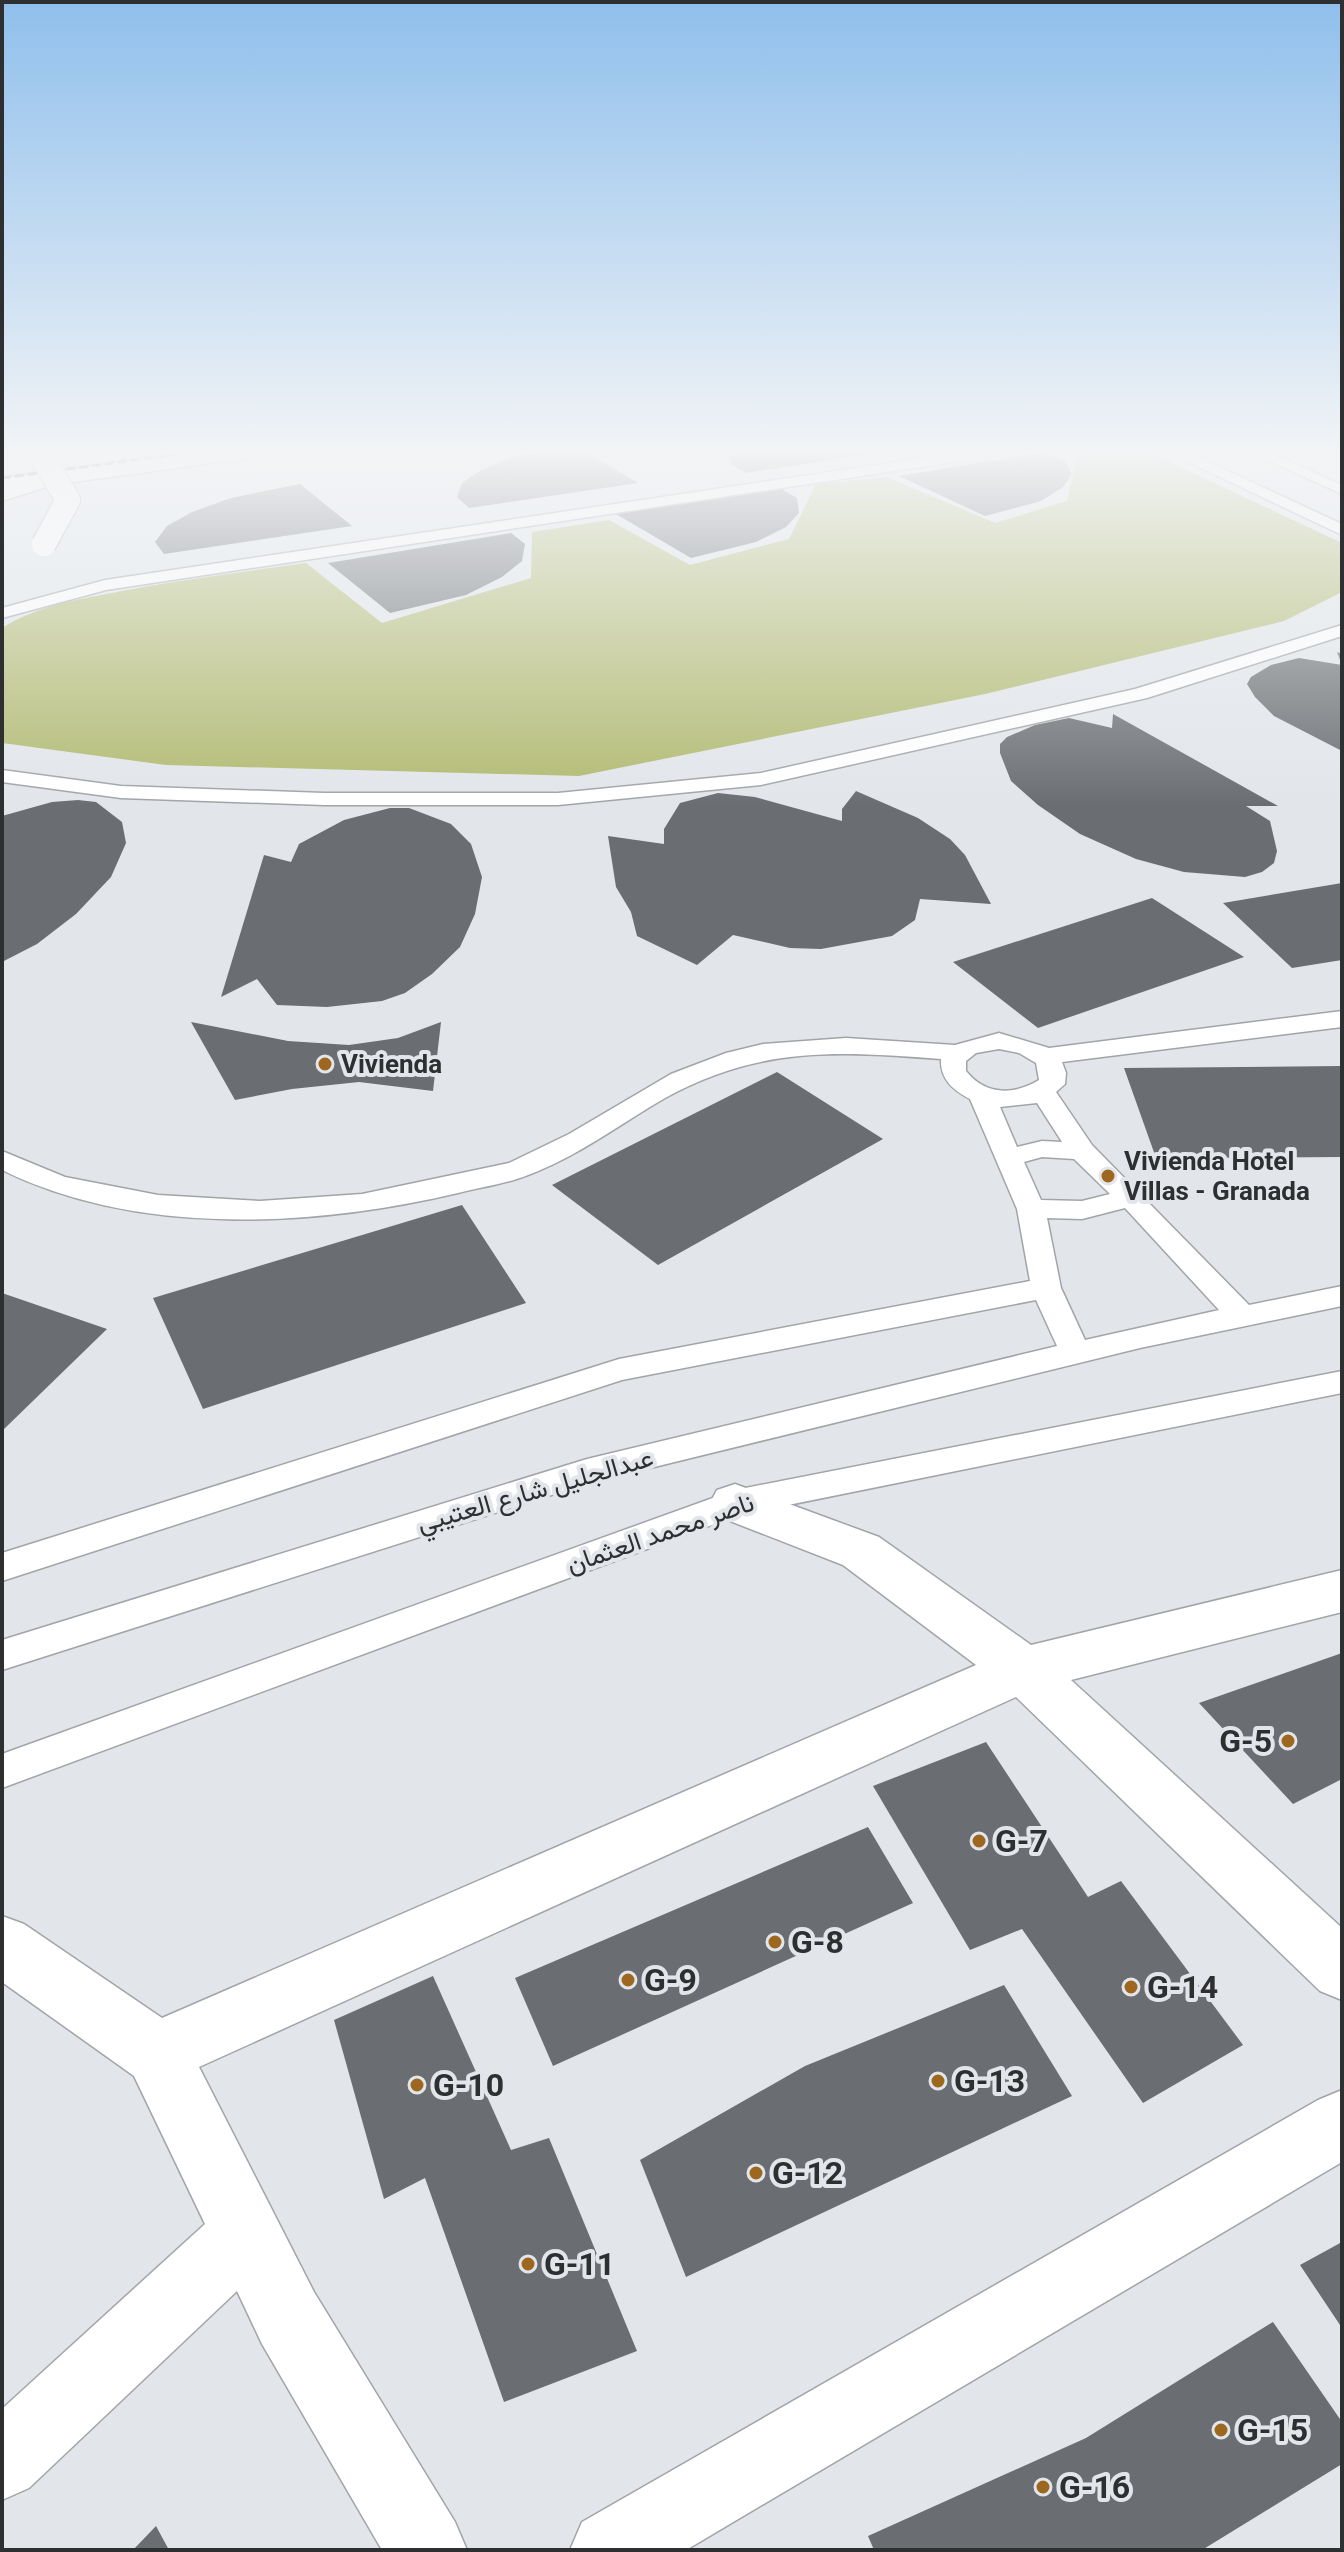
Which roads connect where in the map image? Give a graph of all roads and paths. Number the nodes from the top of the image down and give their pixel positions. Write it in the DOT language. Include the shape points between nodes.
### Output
graph roads {
  1 [pos="218,568"];
  2 [pos="2,613"];
  3 [pos="1342,630"];
  4 [pos="2,776"];
  5 [pos="1342,1019"];
  6 [pos="957,1053"];
  7 [pos="1044,1056"];
  8 [pos="1043,1092"];
  9 [pos="981,1095"];
  10 [pos="1082,1151"];
  11 [pos="1010,1157"];
  12 [pos="2,1159"];
  13 [pos="1131,1198"];
  14 [pos="1031,1209"];
  15 [pos="1046,1288"];
  16 [pos="1342,1296"];
  17 [pos="1244,1318"];
  18 [pos="1076,1354"];
  19 [pos="1342,1382"];
  20 [pos="735,1503"];
  21 [pos="2,1567"];
  22 [pos="1342,1591"];
  23 [pos="2,1655"];
  24 [pos="1023,1669"];
  25 [pos="2,1771"];
  26 [pos="2,1945"];
  27 [pos="1342,1970"];
  28 [pos="157,2053"];
  29 [pos="1342,2124"];
  30 [pos="246,2234"];
  31 [pos="2,2461"];
  32 [pos="427,2550"];
  33 [pos="610,2550"];
  1 -- 2 [label="lane" via="105,585"];
  3 -- 4 [label="lane" via="1140,694 761,779 558,799 324,799 121,792"];
  5 -- 7 [label="lane"];
  6 -- 7 [label="lane" via="999,1041"];
  6 -- 9 [label="lane" via="951,1071 967,1089"];
  6 -- 12 [label="lane" via="838,1044 736,1058 688,1075 526,1167 401,1199 279,1210 164,1206 54,1183"];
  7 -- 8 [label="lane" via="1055,1074"];
  8 -- 9 [label="lane" via="1015,1100"];
  8 -- 10 [label="lane"];
  9 -- 11 [label="lane"];
  10 -- 11 [label="lane" via="1042,1149"];
  10 -- 13 [label="lane"];
  11 -- 14 [label="lane"];
  13 -- 14 [label="lane" via="1082,1210"];
  13 -- 17 [label="lane"];
  14 -- 15 [label="lane"];
  15 -- 18 [label="lane"];
  15 -- 21 [label="lane" via="619,1370"];
  16 -- 17 [label="lane, عبدالجليل شارع العتيبي"];
  17 -- 18 [label="lane, عبدالجليل شارع العتيبي"];
  18 -- 23 [label="lane, عبدالجليل شارع العتيبي" via="587,1471"];
  19 -- 20 [label="lane, ناصر محمد العثمان"];
  20 -- 24 [label="street" via="861,1551"];
  20 -- 25 [label="lane, ناصر محمد العثمان"];
  22 -- 24 [label="street"];
  24 -- 27 [label="street"];
  24 -- 28 [label="street"];
  26 -- 28 [label="street"];
  28 -- 30 [label="street"];
  29 -- 33 [label="street"];
  30 -- 31 [label="street"];
  30 -- 32 [label="street" via="288,2318"];
}
